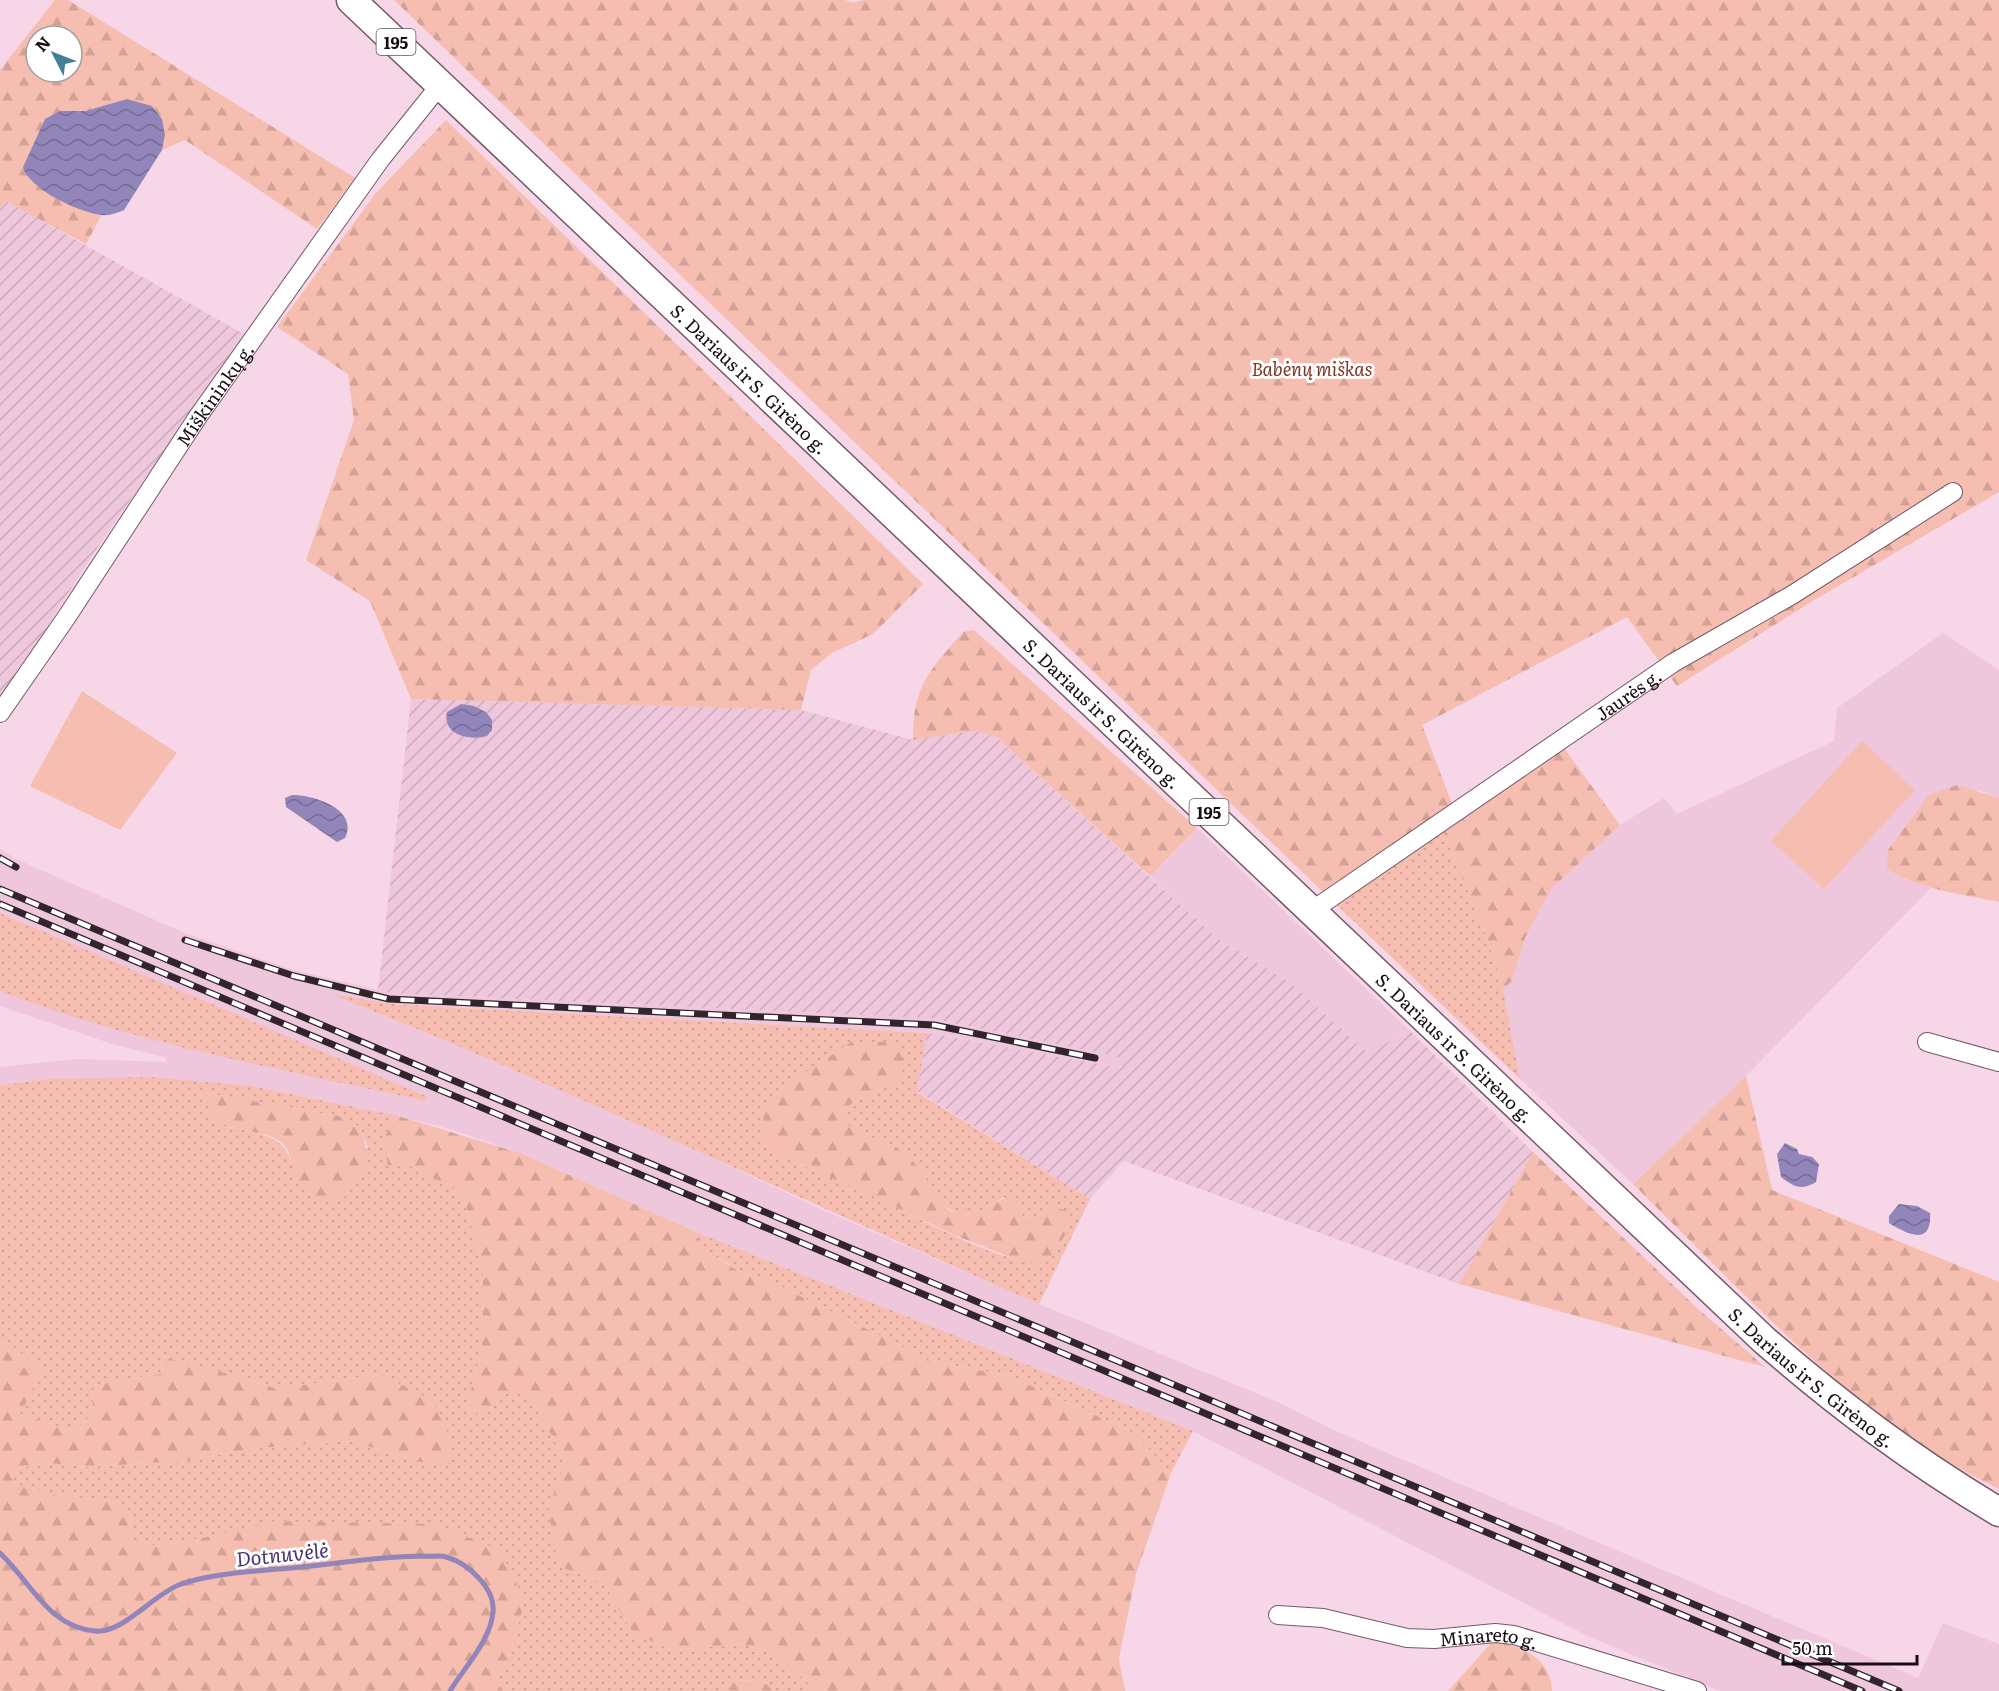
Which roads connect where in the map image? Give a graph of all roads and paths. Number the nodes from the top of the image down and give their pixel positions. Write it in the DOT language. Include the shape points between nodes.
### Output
graph roads {
  1 [pos="357,2"];
  2 [pos="440,85"];
  3 [pos="1953,492"];
  4 [pos="0,713"];
  5 [pos="1313,910"];
  6 [pos="1927,1042"];
  7 [pos="1999,1062"];
  8 [pos="1999,1512"];
  9 [pos="1278,1615"];
  10 [pos="1697,1691"];
  1 -- 2 [label="main road, 195"];
  2 -- 4 [label="street, Miškininkų g." via="380,160 197,418"];
  2 -- 5 [label="main road, S. Dariaus ir S. Girėno g. / 195"];
  3 -- 5 [label="street, Jaurės g." via="1792,595 1673,663"];
  5 -- 8 [label="main road, S. Dariaus ir S. Girėno g. / 195" via="1764,1340 1887,1441"];
  6 -- 7 [label="street"];
  9 -- 10 [label="street, Minareto g." via="1323,1618 1407,1638 1514,1635"];
}
